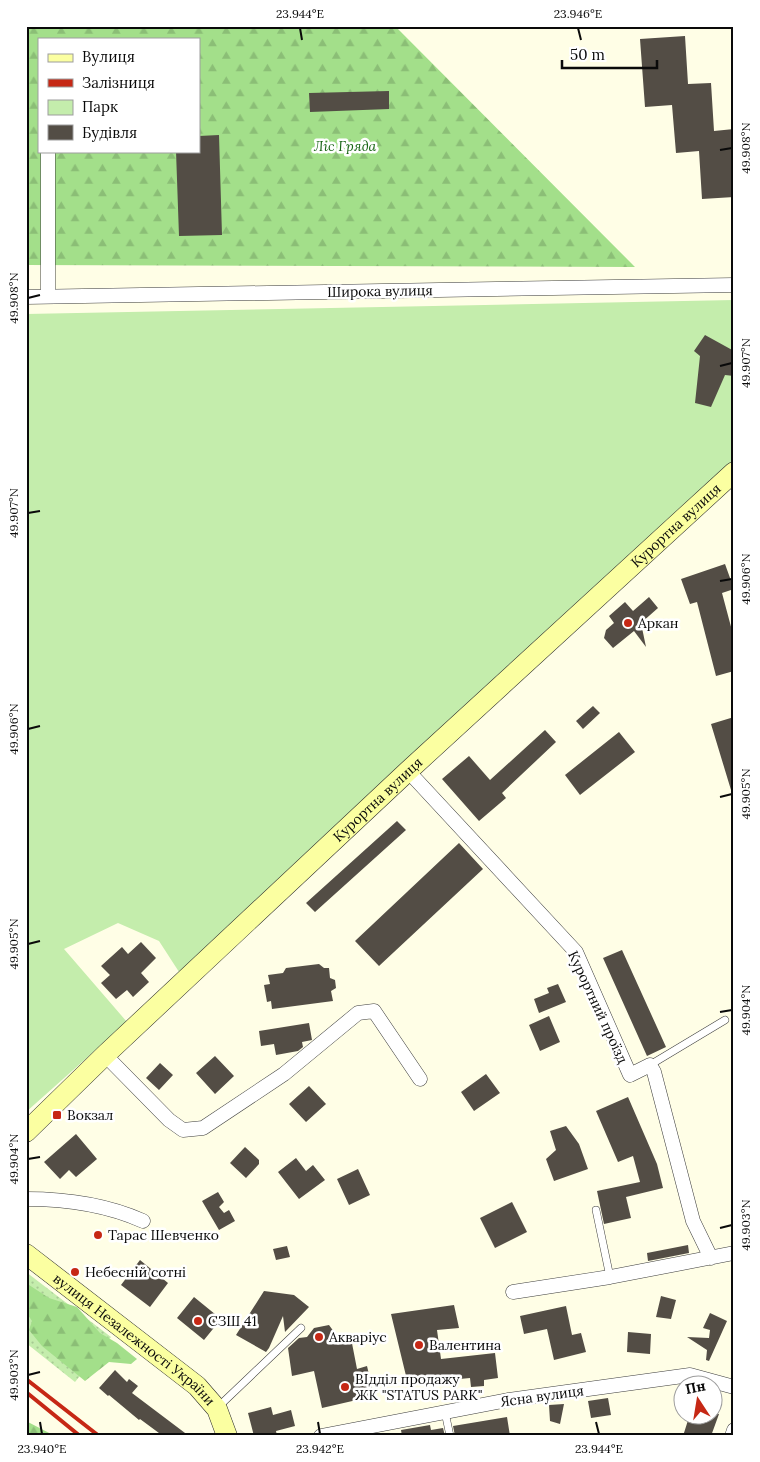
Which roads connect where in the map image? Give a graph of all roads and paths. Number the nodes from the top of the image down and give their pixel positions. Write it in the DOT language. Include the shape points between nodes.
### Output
graph roads {
  1 [pos="48,152"];
  2 [pos="734,285"];
  3 [pos="48,296"];
  4 [pos="26,297"];
  5 [pos="734,472"];
  6 [pos="408,771"];
  7 [pos="725,1020"];
  8 [pos="105,1054"];
  9 [pos="650,1065"];
  10 [pos="420,1079"];
  11 [pos="26,1132"];
  12 [pos="26,1199"];
  13 [pos="596,1210"];
  14 [pos="142,1221"];
  15 [pos="734,1253"];
  16 [pos="26,1254"];
  17 [pos="712,1258"];
  18 [pos="610,1277"];
  19 [pos="512,1292"];
  20 [pos="301,1328"];
  21 [pos="734,1386"];
  22 [pos="217,1409"];
  23 [pos="445,1412"];
  24 [pos="734,1430"];
  25 [pos="227,1436"];
  26 [pos="322,1436"];
  27 [pos="450,1436"];
  28 [pos="732,1436"];
  1 -- 3 [label="street"];
  2 -- 3 [label="street, Широка вулиця"];
  3 -- 4 [label="street, Широка вулиця"];
  5 -- 6 [label="main road, Курортна вулиця"];
  6 -- 8 [label="main road, Курортна вулиця"];
  6 -- 9 [label="street, Курортний проїзд" via="576,952 630,1075"];
  7 -- 9 [label="lane, Курортний проїзд"];
  8 -- 10 [label="street" via="169,1120 183,1130 203,1128 284,1074 358,1013 374,1011"];
  8 -- 11 [label="main road, Курортна вулиця"];
  9 -- 17 [label="street" via="692,1221"];
  12 -- 14 [label="street" via="94,1205 123,1212"];
  13 -- 18 [label="lane"];
  15 -- 17 [label="street"];
  16 -- 22 [label="main road, вулиця Незалежності України" via="197,1386"];
  17 -- 18 [label="street"];
  18 -- 19 [label="street"];
  20 -- 22 [label="lane"];
  21 -- 23 [label="street, Ясна вулиця" via="690,1375"];
  22 -- 25 [label="main road, вулиця Незалежності України"];
  23 -- 26 [label="street, Ясна вулиця"];
  23 -- 27 [label="lane"];
  24 -- 28 [label="street"];
}
